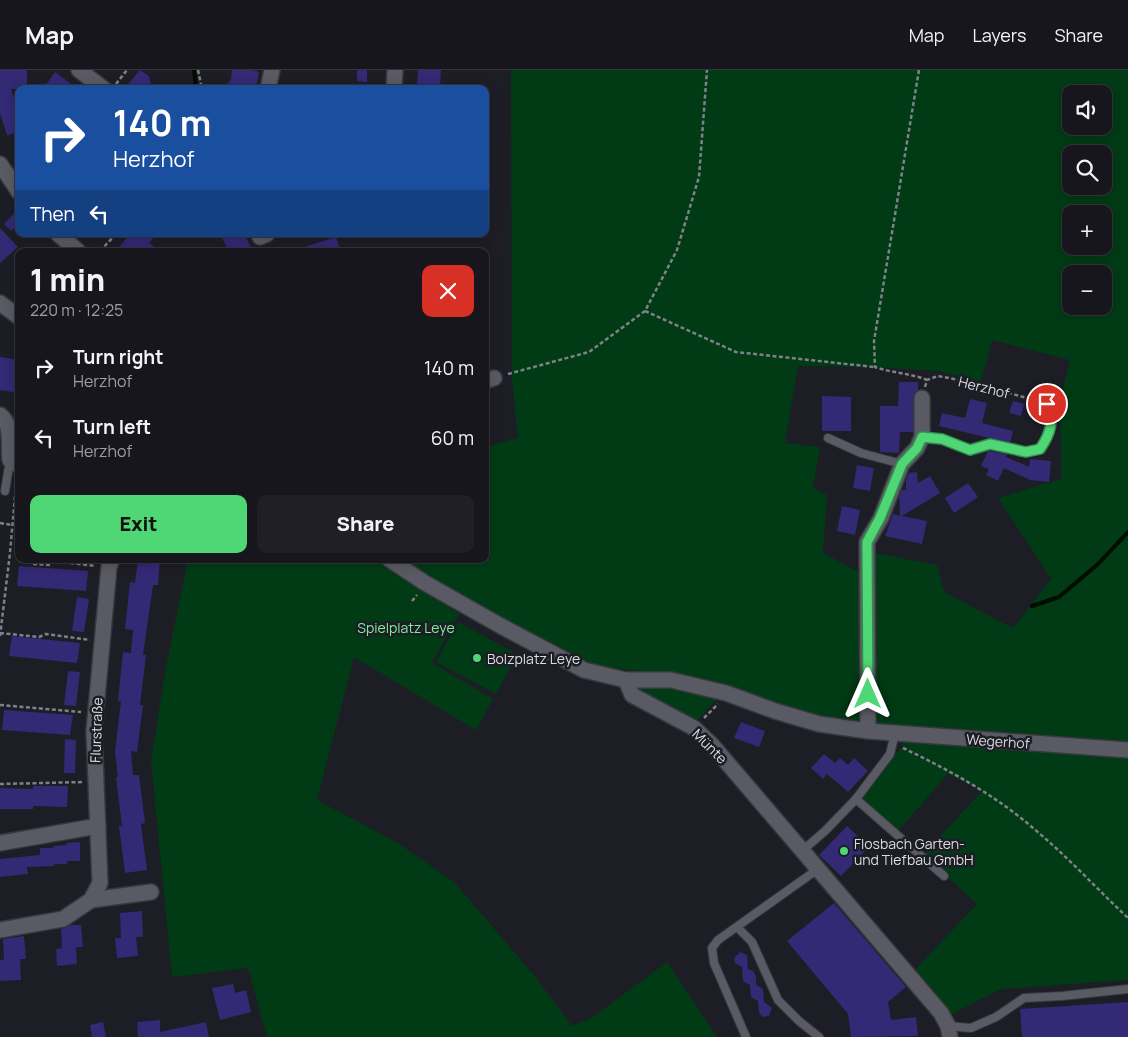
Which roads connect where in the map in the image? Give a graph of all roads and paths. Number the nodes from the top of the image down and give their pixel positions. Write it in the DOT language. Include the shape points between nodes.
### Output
graph roads {
  1 [pos="80,70"];
  2 [pos="127,70"];
  3 [pos="198,70"];
  4 [pos="272,70"];
  5 [pos="395,70"];
  6 [pos="707,70"];
  7 [pos="919,70"];
  8 [pos="99,85"];
  9 [pos="115,85"];
  10 [pos="201,85"];
  11 [pos="269,85"];
  12 [pos="394,85"];
  13 [pos="0,164"];
  14 [pos="15,186"];
  15 [pos="62,237"];
  16 [pos="113,237"];
  17 [pos="74,248"];
  18 [pos="103,248"];
  19 [pos="0,303"];
  20 [pos="645,311"];
  21 [pos="15,314"];
  22 [pos="875,367"];
  23 [pos="490,379"];
  24 [pos="927,380"];
  25 [pos="922,398"];
  26 [pos="1047,404"];
  27 [pos="0,416"];
  28 [pos="922,437"];
  29 [pos="828,438"];
  30 [pos="15,463"];
  31 [pos="902,464"];
  32 [pos="5,491"];
  33 [pos="15,491"];
  34 [pos="0,523"];
  35 [pos="12,525"];
  36 [pos="52,563"];
  37 [pos="111,563"];
  38 [pos="395,563"];
  39 [pos="33,564"];
  40 [pos="0,635"];
  41 [pos="102,641"];
  42 [pos="626,680"];
  43 [pos="726,693"];
  44 [pos="0,705"];
  45 [pos="95,714"];
  46 [pos="694,728"];
  47 [pos="868,731"];
  48 [pos="895,733"];
  49 [pos="1128,750"];
  50 [pos="95,781"];
  51 [pos="0,784"];
  52 [pos="856,799"];
  53 [pos="98,826"];
  54 [pos="0,843"];
  55 [pos="803,850"];
  56 [pos="818,869"];
  57 [pos="944,876"];
  58 [pos="151,892"];
  59 [pos="91,900"];
  60 [pos="1128,918"];
  61 [pos="737,927"];
  62 [pos="0,930"];
  63 [pos="1128,989"];
  64 [pos="949,1032"];
  65 [pos="817,1036"];
  66 [pos="746,1037"];
  1 -- 8 [label="street"];
  2 -- 9 [label="path"];
  3 -- 10 [label="path"];
  4 -- 11 [label="street"];
  5 -- 12 [label="street"];
  6 -- 20 [label="path" via="699,176 677,250"];
  7 -- 22 [label="path" via="874,341"];
  13 -- 14 [label="street"];
  15 -- 17 [label="street"];
  16 -- 18 [label="path"];
  19 -- 21 [label="street"];
  20 -- 22 [label="path, Herzhof" via="736,352"];
  20 -- 23 [label="path" via="589,352"];
  22 -- 24 [label="path, Herzhof"];
  24 -- 25 [label="path"];
  24 -- 26 [label="path, Herzhof" via="938,376 969,382"];
  25 -- 28 [label="street"];
  26 -- 28 [label="lane" via="1052,424 1040,449 1026,452 990,444 970,450 942,439"];
  27 -- 30 [label="street" via="9,428"];
  28 -- 31 [label="street" via="917,448"];
  29 -- 31 [label="lane" via="861,453"];
  30 -- 32 [label="lane"];
  31 -- 47 [label="street" via="867,542"];
  33 -- 35 [label="path"];
  34 -- 35 [label="path"];
  35 -- 40 [label="path"];
  36 -- 39 [label="path"];
  37 -- 41 [label="street, Flurstraße"];
  38 -- 42 [label="street" via="424,583 584,670"];
  40 -- 41 [label="path" via="39,637 46,634"];
  41 -- 45 [label="street, Flurstraße"];
  42 -- 43 [label="street, Wegerhof" via="671,680"];
  42 -- 46 [label="street, Münte" via="632,695"];
  43 -- 46 [label="path"];
  43 -- 47 [label="street, Wegerhof" via="818,724"];
  44 -- 45 [label="path"];
  45 -- 50 [label="street, Flurstraße"];
  46 -- 55 [label="street, Münte"];
  47 -- 48 [label="street, Wegerhof"];
  48 -- 49 [label="street, Wegerhof"];
  48 -- 52 [label="lane" via="890,754"];
  48 -- 60 [label="path" via="902,748 982,790 1033,828"];
  50 -- 51 [label="path"];
  50 -- 53 [label="street, Flurstraße"];
  52 -- 55 [label="lane"];
  52 -- 57 [label="lane"];
  53 -- 54 [label="street"];
  53 -- 59 [label="street, Flurstraße" via="100,883"];
  55 -- 56 [label="street, Münte"];
  56 -- 61 [label="lane"];
  56 -- 64 [label="street, Münte" via="941,1013"];
  58 -- 59 [label="street"];
  59 -- 62 [label="street" via="63,919"];
  61 -- 65 [label="lane" via="752,942 778,1000"];
  61 -- 66 [label="lane" via="712,948 714,963"];
  63 -- 64 [label="lane" via="1024,998 996,1017 971,1028"];
}
